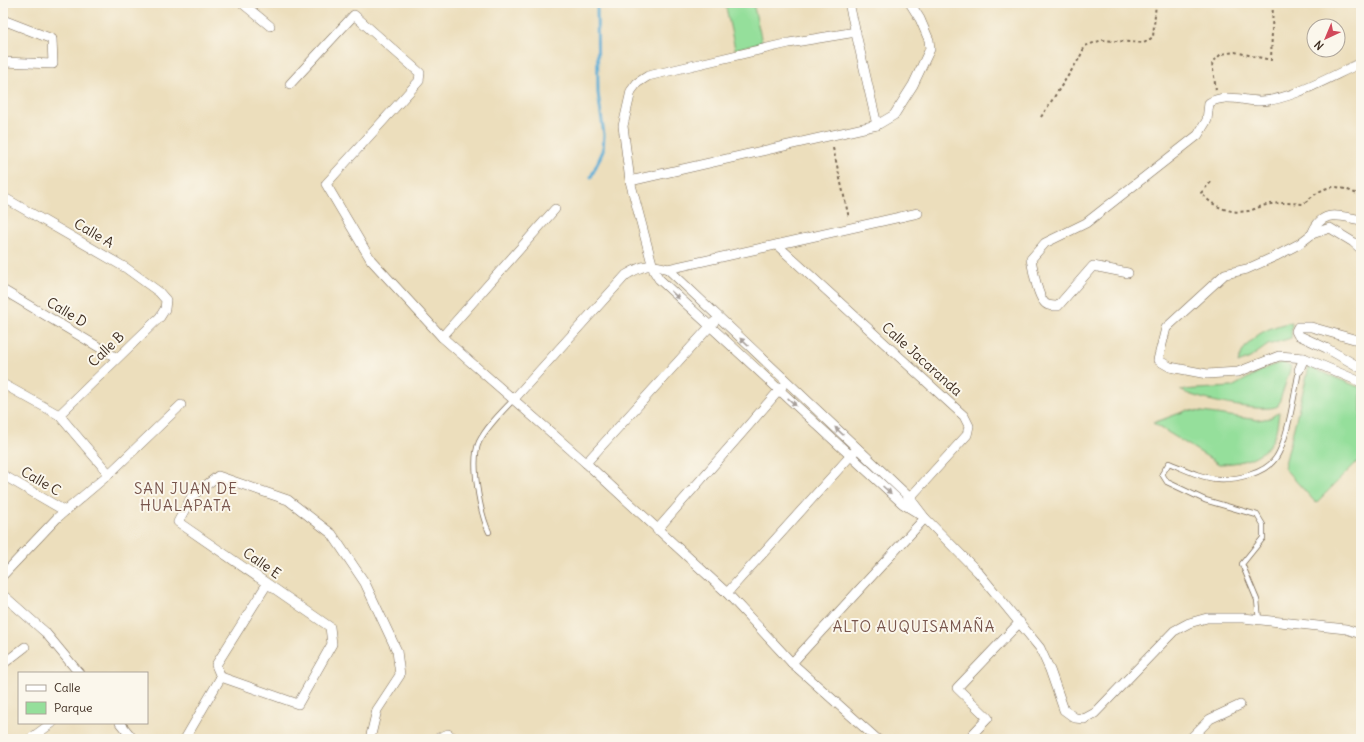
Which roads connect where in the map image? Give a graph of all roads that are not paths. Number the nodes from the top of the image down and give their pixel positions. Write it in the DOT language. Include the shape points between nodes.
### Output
graph roads {
  1 [pos="242,3"];
  2 [pos="849,3"];
  3 [pos="910,3"];
  4 [pos="3,20"];
  5 [pos="270,26"];
  6 [pos="856,32"];
  7 [pos="3,62"];
  8 [pos="1361,63"];
  9 [pos="290,84"];
  10 [pos="877,126"];
  11 [pos="630,181"];
  12 [pos="3,196"];
  13 [pos="555,209"];
  14 [pos="918,213"];
  15 [pos="1361,220"];
  16 [pos="1312,234"];
  17 [pos="777,245"];
  18 [pos="1361,249"];
  19 [pos="653,264"];
  20 [pos="668,269"];
  21 [pos="1128,273"];
  22 [pos="3,290"];
  23 [pos="166,300"];
  24 [pos="718,317"];
  25 [pos="710,327"];
  26 [pos="442,337"];
  27 [pos="1361,341"];
  28 [pos="117,358"];
  29 [pos="1304,358"];
  30 [pos="1361,368"];
  31 [pos="1299,370"];
  32 [pos="786,382"];
  33 [pos="1361,382"];
  34 [pos="3,384"];
  35 [pos="780,390"];
  36 [pos="514,399"];
  37 [pos="181,405"];
  38 [pos="59,415"];
  39 [pos="858,448"];
  40 [pos="850,456"];
  41 [pos="586,463"];
  42 [pos="109,474"];
  43 [pos="3,475"];
  44 [pos="906,501"];
  45 [pos="66,511"];
  46 [pos="925,518"];
  47 [pos="656,530"];
  48 [pos="489,532"];
  49 [pos="3,576"];
  50 [pos="267,584"];
  51 [pos="727,593"];
  52 [pos="3,595"];
  53 [pos="1259,620"];
  54 [pos="1020,622"];
  55 [pos="1361,634"];
  56 [pos="25,647"];
  57 [pos="792,663"];
  58 [pos="3,664"];
  59 [pos="78,672"];
  60 [pos="221,677"];
  61 [pos="1240,705"];
  62 [pos="51,724"];
  63 [pos="121,724"];
  64 [pos="30,739"];
  65 [pos="133,739"];
  66 [pos="185,739"];
  67 [pos="370,739"];
  68 [pos="436,739"];
  69 [pos="455,739"];
  70 [pos="877,739"];
  71 [pos="968,739"];
  72 [pos="1190,739"];
  1 -- 5 [label="street"];
  2 -- 6 [label="street"];
  3 -- 10 [label="street" via="920,19 930,49 913,85 894,115"];
  4 -- 7 [label="street" via="52,39 53,64"];
  6 -- 10 [label="street"];
  6 -- 11 [label="street" via="789,43 642,79 631,91 624,126"];
  8 -- 21 [label="street" via="1311,87 1284,96 1260,101 1217,99 1209,103 1207,120 1198,136 1086,223 1045,243 1031,259 1038,292 1043,302 1048,305 1058,306 1093,266"];
  9 -- 26 [label="street" via="354,14 420,73 419,82 326,184 371,260"];
  10 -- 11 [label="street"];
  11 -- 19 [label="street"];
  12 -- 23 [label="street, Calle A" via="126,268"];
  13 -- 26 [label="street"];
  14 -- 17 [label="street"];
  15 -- 16 [label="street" via="1326,216 1316,224"];
  16 -- 18 [label="street" via="1330,228"];
  16 -- 29 [label="street" via="1276,256 1247,269 1225,274 1166,328 1158,360 1170,367 1207,374 1238,372 1279,356"];
  17 -- 20 [label="street"];
  17 -- 44 [label="street, Calle Jacaranda" via="964,416 969,426 967,435"];
  19 -- 20 [label="street"];
  19 -- 25 [label="street, one-way" via="658,279"];
  19 -- 36 [label="street" via="636,268 626,275"];
  20 -- 24 [label="street"];
  22 -- 28 [label="street, Calle D"];
  23 -- 28 [label="street, Calle B" via="165,309 160,317"];
  24 -- 25 [label="street"];
  32 -- 24 [label="street, one-way"];
  25 -- 35 [label="street"];
  25 -- 41 [label="street"];
  26 -- 36 [label="street"];
  27 -- 30 [label="street" via="1311,327 1298,328 1296,331 1298,335"];
  28 -- 38 [label="street, Calle B"];
  29 -- 31 [label="street"];
  29 -- 33 [label="street"];
  31 -- 53 [label="lane" via="1286,433 1275,459 1262,470 1246,476 1218,479 1193,474 1169,463 1162,474 1167,482 1205,500 1257,515 1263,525 1264,538 1242,564 1257,600"];
  32 -- 35 [label="street"];
  39 -- 32 [label="street, one-way"];
  34 -- 38 [label="street"];
  35 -- 40 [label="street, one-way"];
  35 -- 47 [label="street"];
  36 -- 41 [label="street"];
  36 -- 48 [label="lane" via="478,444 478,492 482,517"];
  37 -- 42 [label="street"];
  38 -- 42 [label="street"];
  39 -- 40 [label="street"];
  39 -- 44 [label="street"];
  40 -- 44 [label="street, one-way"];
  40 -- 51 [label="street"];
  41 -- 47 [label="street"];
  42 -- 45 [label="street"];
  43 -- 45 [label="street, Calle C"];
  44 -- 46 [label="street"];
  45 -- 49 [label="street"];
  46 -- 54 [label="street" via="978,572"];
  46 -- 57 [label="street"];
  47 -- 51 [label="street"];
  50 -- 60 [label="street" via="216,665"];
  50 -- 60 [label="street, Calle E" via="330,627 332,644 298,704"];
  50 -- 67 [label="street, Calle E" via="178,522 192,496 218,476 288,500 332,534 365,583 397,651 400,675 377,710"];
  51 -- 57 [label="street"];
  52 -- 59 [label="street" via="45,632"];
  53 -- 54 [label="street" via="1207,618 1174,631 1095,713 1084,719 1075,718 1064,710 1040,648"];
  53 -- 55 [label="street" via="1346,629"];
  54 -- 71 [label="street" via="957,688 988,718"];
  56 -- 58 [label="street"];
  57 -- 70 [label="street"];
  60 -- 66 [label="street"];
  61 -- 72 [label="street" via="1210,720"];
  62 -- 64 [label="street"];
  63 -- 65 [label="street"];
  68 -- 69 [label="street" via="448,734"];
}
